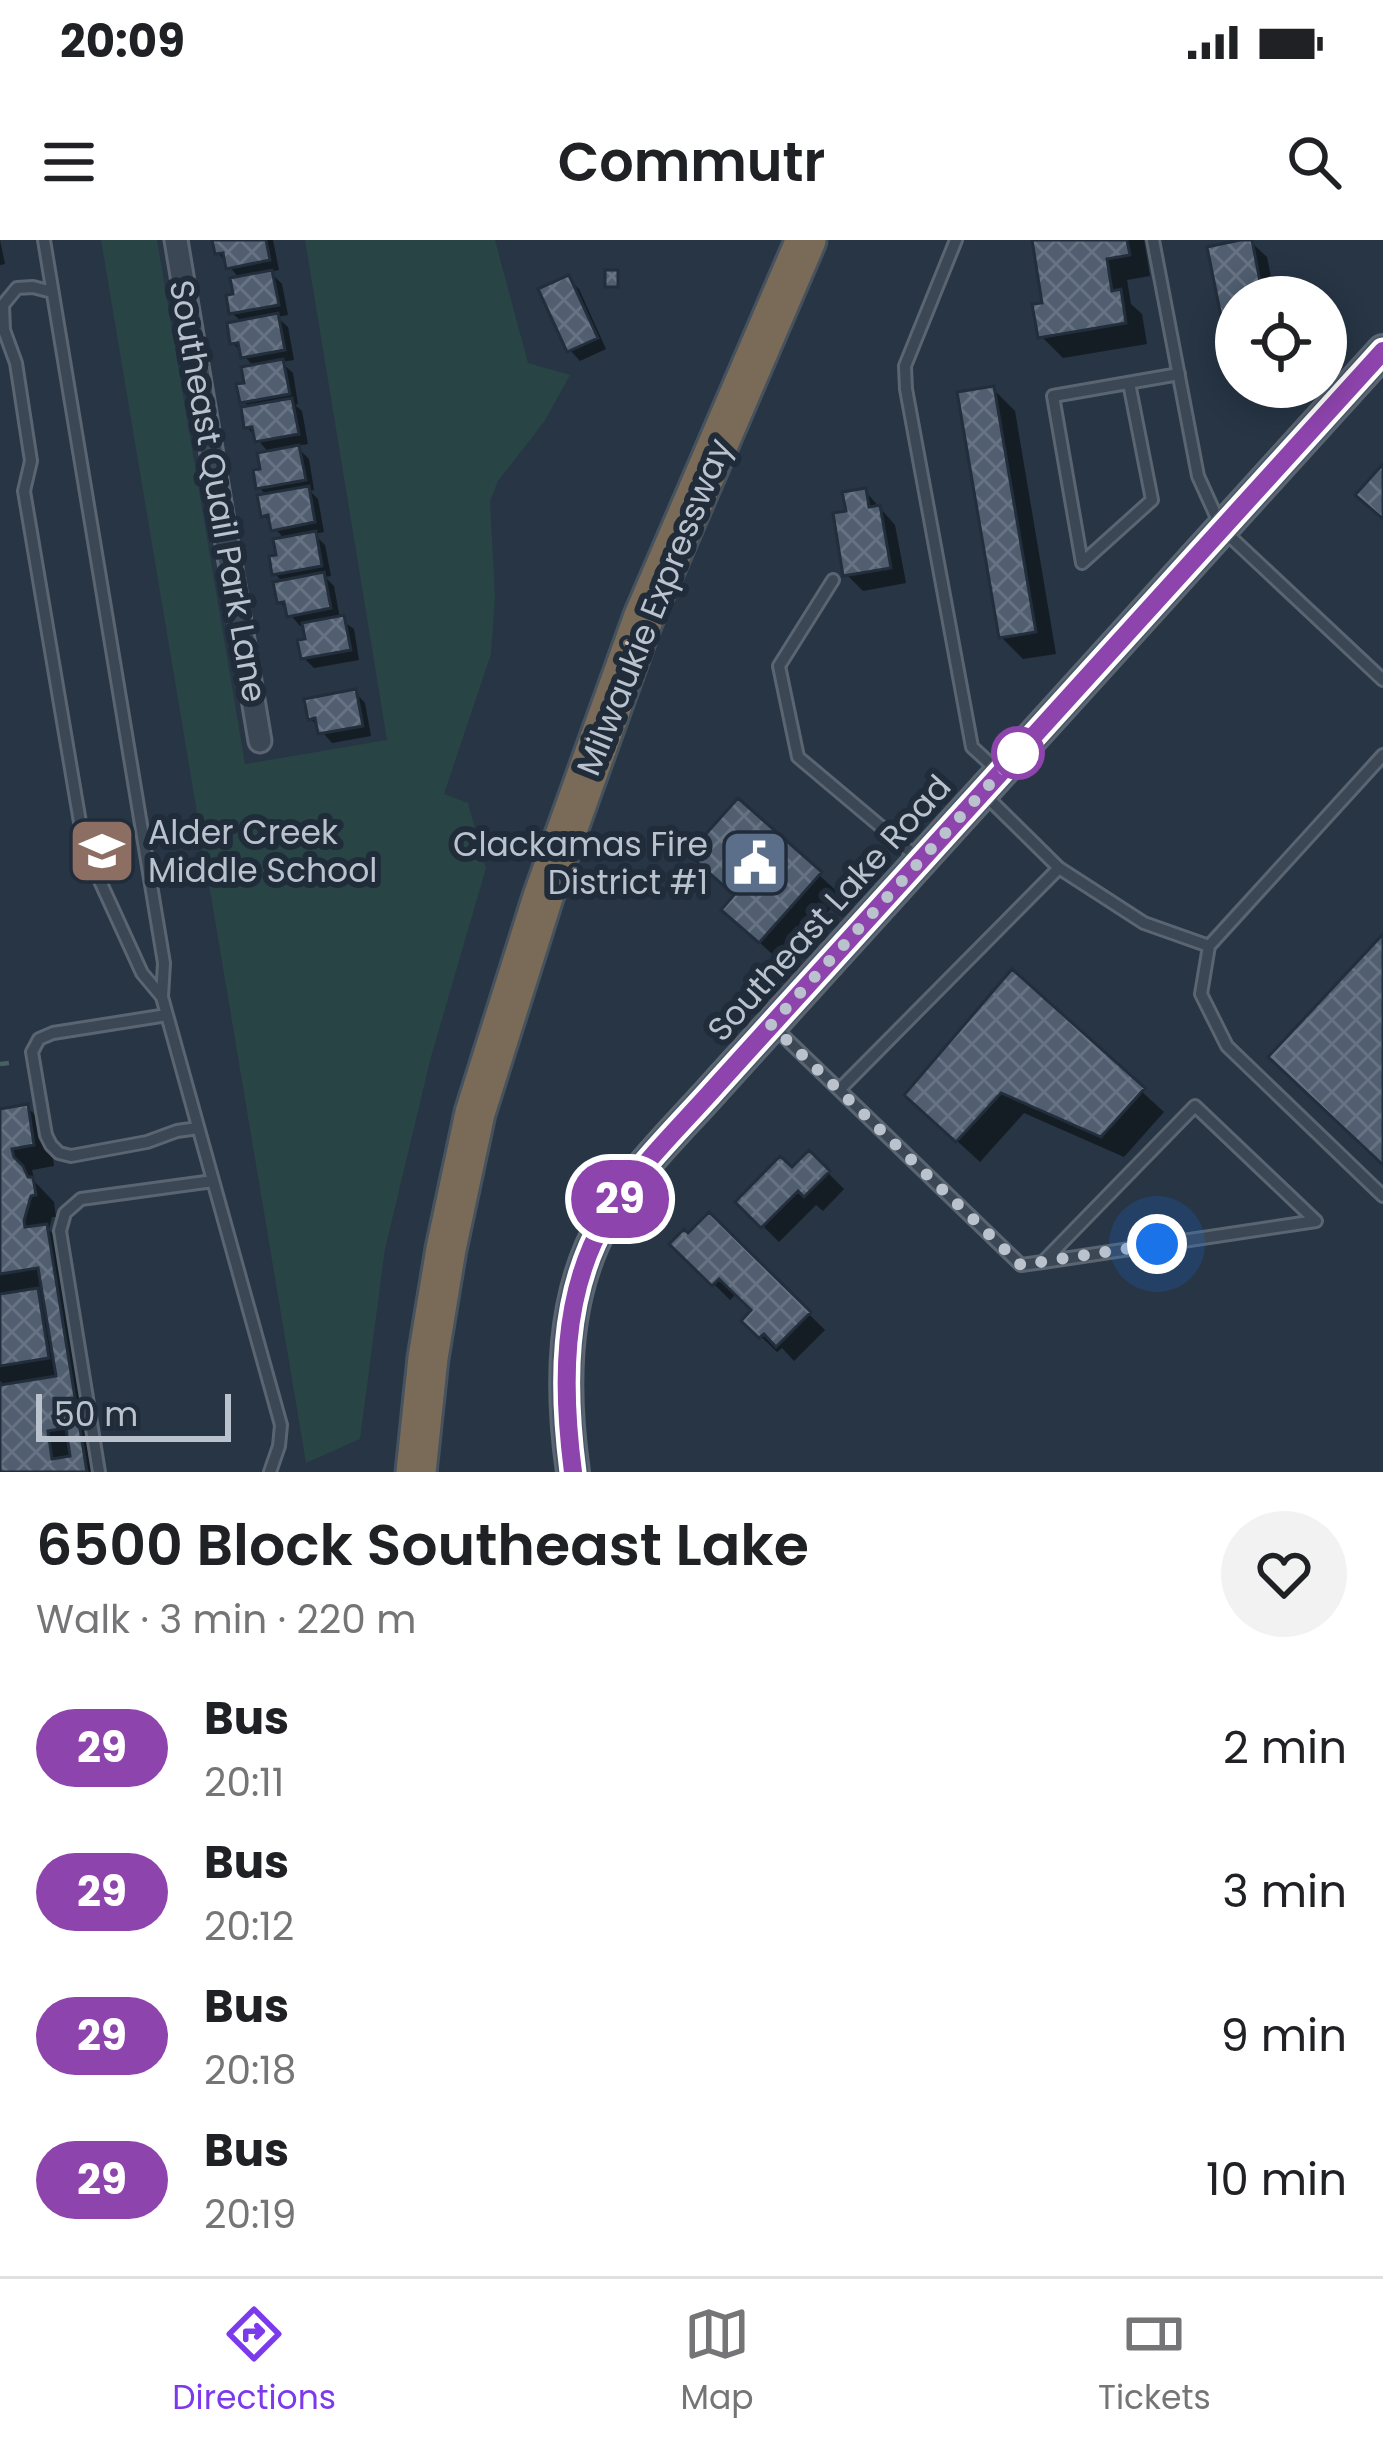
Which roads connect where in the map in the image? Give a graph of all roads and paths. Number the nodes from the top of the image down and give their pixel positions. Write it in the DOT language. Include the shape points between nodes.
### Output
graph roads {
  1 [pos="44,240"];
  2 [pos="176,240"];
  3 [pos="806,240"];
  4 [pos="956,240"];
  5 [pos="1153,240"];
  6 [pos="52,292"];
  7 [pos="1383,351"];
  8 [pos="1179,374"];
  9 [pos="1130,383"];
  10 [pos="1222,529"];
  11 [pos="833,580"];
  12 [pos="1382,678"];
  13 [pos="260,741"];
  14 [pos="1383,755"];
  15 [pos="991,782"];
  16 [pos="920,860"];
  17 [pos="1059,868"];
  18 [pos="1209,946"];
  19 [pos="162,997"];
  20 [pos="166,1015"];
  21 [pos="771,1025"];
  22 [pos="840,1089"];
  23 [pos="198,1128"];
  24 [pos="213,1181"];
  25 [pos="1383,1196"];
  26 [pos="1043,1262"];
  27 [pos="99,1472"];
  28 [pos="271,1472"];
  29 [pos="416,1472"];
  30 [pos="573,1472"];
  1 -- 6 [label="lane"];
  2 -- 13 [label="street, Southeast Quail Park Lane"];
  3 -- 29 [label="highway, Milwaukie Expressway" via="643,619 475,1112 428,1358"];
  4 -- 15 [label="lane" via="905,366 906,389 972,747"];
  5 -- 8 [label="lane"];
  6 -- 19 [label="lane" via="164,963"];
  6 -- 19 [label="lane" via="17,288 3,305 31,461 24,490 84,846 142,973"];
  7 -- 10 [label="street, Southeast Lake Road"];
  8 -- 9 [label="lane"];
  8 -- 10 [label="lane" via="1198,476"];
  9 -- 9 [label="lane" via="1152,500 1082,563 1053,397"];
  10 -- 12 [label="lane"];
  10 -- 15 [label="street, Southeast Lake Road"];
  11 -- 16 [label="lane" via="779,666 797,757"];
  14 -- 18 [label="lane"];
  15 -- 16 [label="street, Southeast Lake Road"];
  15 -- 17 [label="lane"];
  16 -- 21 [label="street, Southeast Lake Road"];
  17 -- 18 [label="lane" via="1144,923"];
  17 -- 22 [label="lane"];
  18 -- 25 [label="lane" via="1201,994 1227,1046"];
  19 -- 20 [label="lane"];
  20 -- 23 [label="lane"];
  20 -- 23 [label="lane" via="39,1039 32,1052 46,1135 58,1153 71,1156"];
  21 -- 22 [label="lane"];
  21 -- 30 [label="street, Southeast Lake Road" via="634,1178 590,1247 568,1340"];
  22 -- 26 [label="lane" via="1021,1265"];
  23 -- 24 [label="lane"];
  24 -- 27 [label="lane" via="81,1198 65,1213 60,1231"];
  24 -- 28 [label="lane" via="281,1425"];
  26 -- 26 [label="lane" via="1248,1231 1316,1220 1195,1106"];
}
